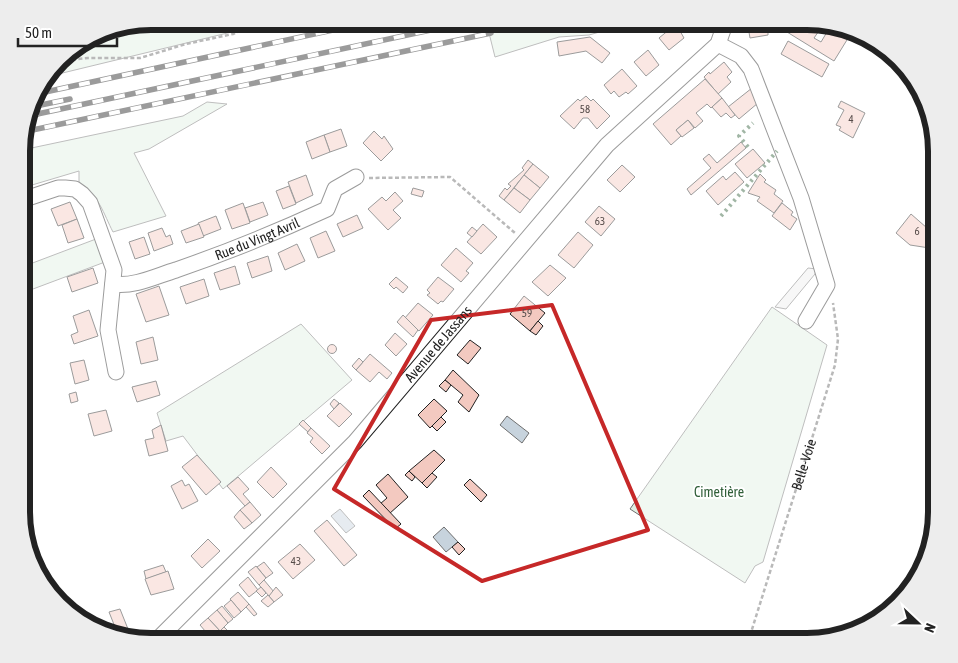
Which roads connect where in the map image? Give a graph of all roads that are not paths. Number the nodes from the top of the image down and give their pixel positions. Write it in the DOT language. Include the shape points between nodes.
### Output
graph roads {
  1 [pos="723,30"];
  2 [pos="718,44"];
  3 [pos="356,177"];
  4 [pos="30,197"];
  5 [pos="113,284"];
  6 [pos="806,321"];
  7 [pos="116,372"];
  8 [pos="165,633"];
  1 -- 2 [label="street"];
  2 -- 6 [label="street" via="741,56 751,69 801,198 828,285"];
  2 -- 8 [label="street, Avenue de Jassans" via="607,145 355,442"];
  3 -- 5 [label="street, Rue du Vingt Avril" via="335,189 326,210 277,232 228,253 136,283"];
  4 -- 5 [label="street" via="58,188 75,189 82,194 90,203 114,270"];
  5 -- 7 [label="street" via="108,330"];
}
